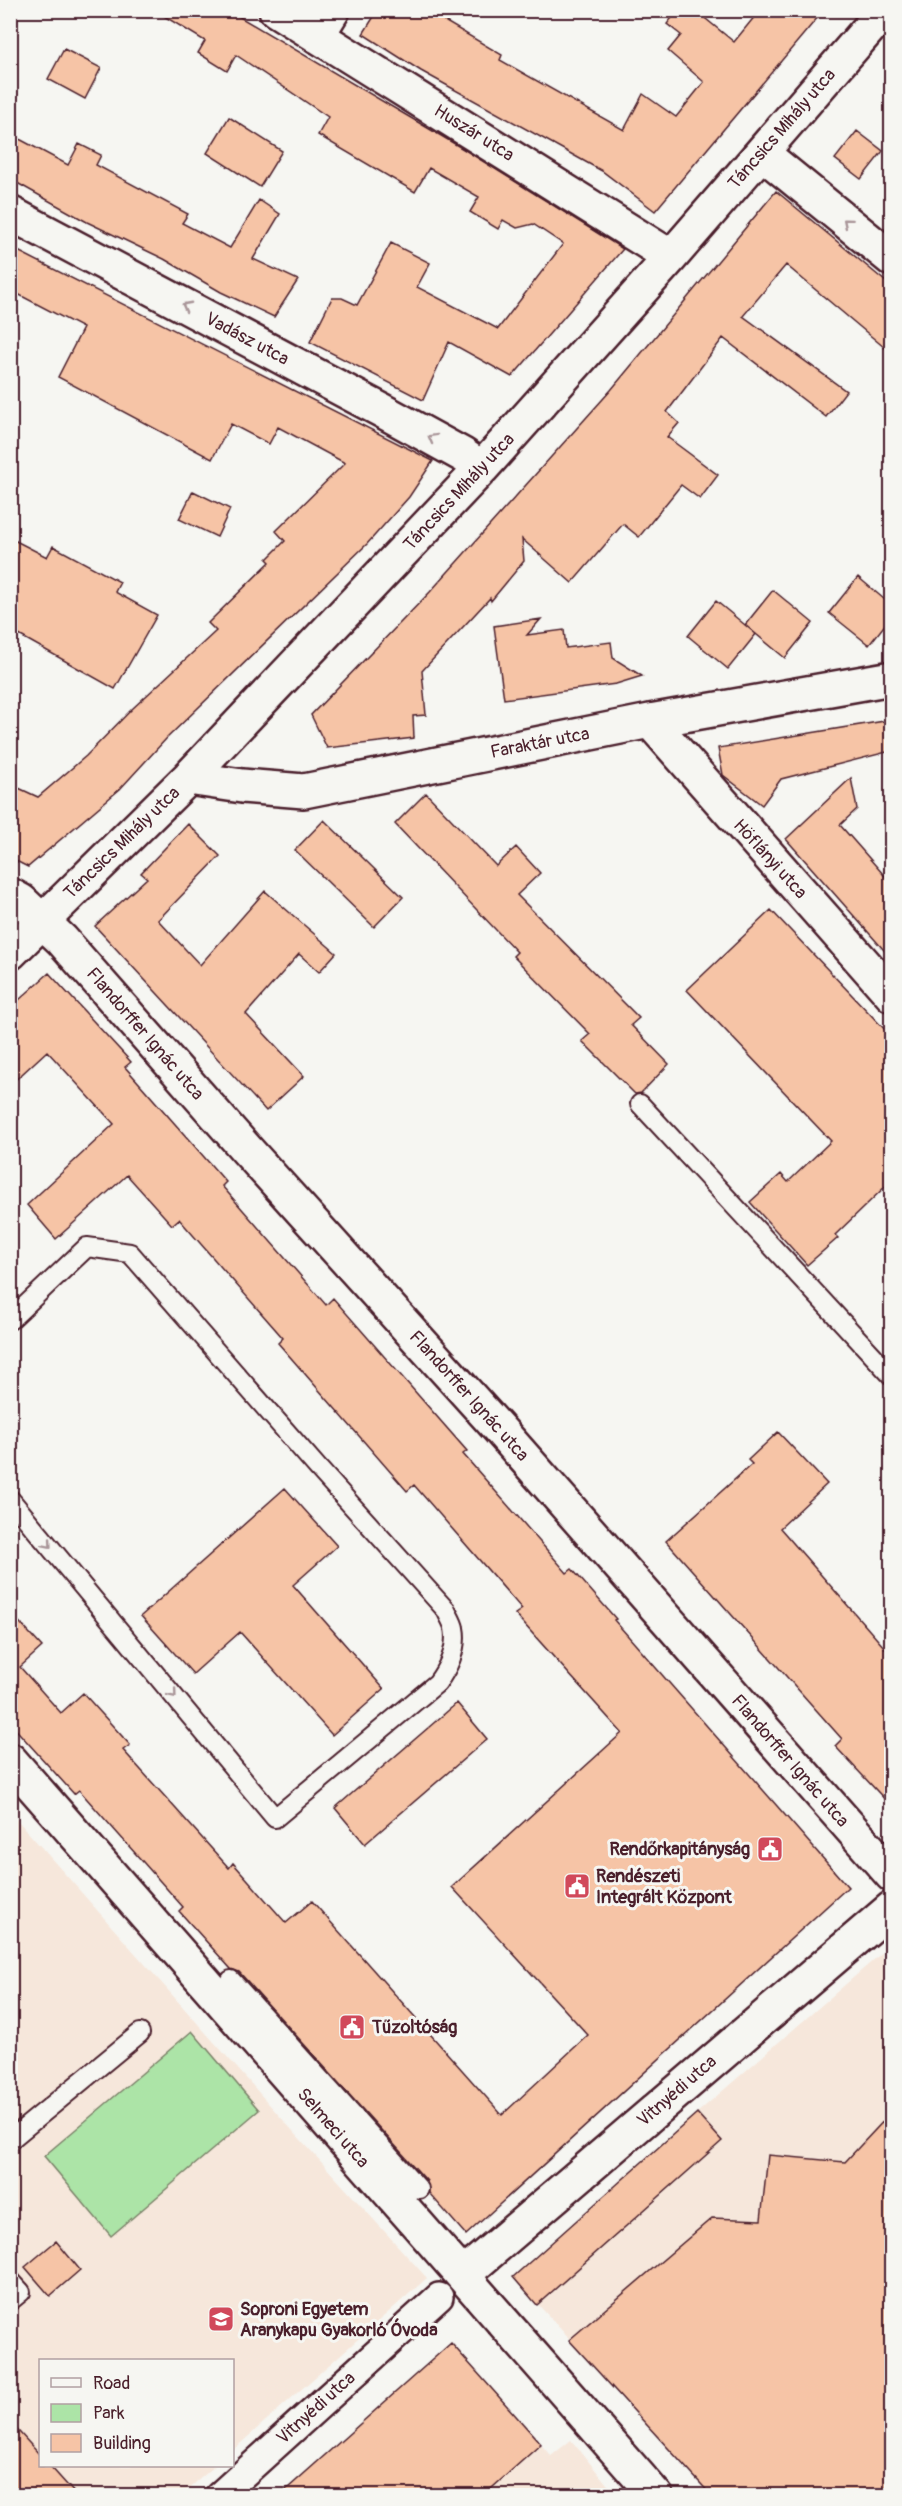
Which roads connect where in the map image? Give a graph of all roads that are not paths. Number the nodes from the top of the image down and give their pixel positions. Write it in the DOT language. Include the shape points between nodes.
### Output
graph roads {
  1 [pos="276,10"];
  2 [pos="885,10"];
  3 [pos="325,23"];
  4 [pos="762,153"];
  5 [pos="10,213"];
  6 [pos="671,257"];
  7 [pos="891,260"];
  8 [pos="482,468"];
  9 [pos="891,678"];
  10 [pos="650,721"];
  11 [pos="188,778"];
  12 [pos="10,895"];
  13 [pos="43,921"];
  14 [pos="10,953"];
  15 [pos="891,995"];
  16 [pos="640,1104"];
  17 [pos="10,1320"];
  18 [pos="891,1376"];
  19 [pos="10,1499"];
  20 [pos="10,1760"];
  21 [pos="891,1875"];
  22 [pos="891,1908"];
  23 [pos="231,1980"];
  24 [pos="140,2033"];
  25 [pos="10,2140"];
  26 [pos="418,2189"];
  27 [pos="463,2275"];
  28 [pos="10,2280"];
  29 [pos="439,2297"];
  30 [pos="10,2301"];
  31 [pos="219,2496"];
  32 [pos="656,2496"];
  1 -- 3 [label="street, Huszár utca"];
  2 -- 4 [label="street, Táncsics Mihály utca"];
  3 -- 6 [label="street, Huszár utca"];
  4 -- 6 [label="street, Táncsics Mihály utca"];
  7 -- 4 [label="street, one-way"];
  8 -- 5 [label="street, Vadász utca, one-way" via="392,415"];
  6 -- 8 [label="street, Táncsics Mihály utca"];
  8 -- 11 [label="street, Táncsics Mihály utca"];
  9 -- 10 [label="street, Faraktár utca"];
  10 -- 11 [label="street, Faraktár utca" via="304,791"];
  10 -- 15 [label="street, Höflányi utca"];
  11 -- 13 [label="street, Táncsics Mihály utca"];
  12 -- 13 [label="street, Flandorffer Ignác utca"];
  13 -- 14 [label="street, Táncsics Mihály utca"];
  13 -- 21 [label="street, Flandorffer Ignác utca" via="500,1430"];
  16 -- 18 [label="lane"];
  19 -- 17 [label="lane, one-way" via="275,1818 437,1683 448,1669 454,1627 446,1610 130,1253 87,1247"];
  20 -- 27 [label="street, Selmeci utca"];
  22 -- 27 [label="street, Vitnyédi utca"];
  23 -- 26 [label="lane"];
  24 -- 25 [label="lane"];
  27 -- 32 [label="street, Selmeci utca"];
  28 -- 30 [label="lane" via="21,2292"];
  29 -- 31 [label="street, Vitnyédi utca"];
}
